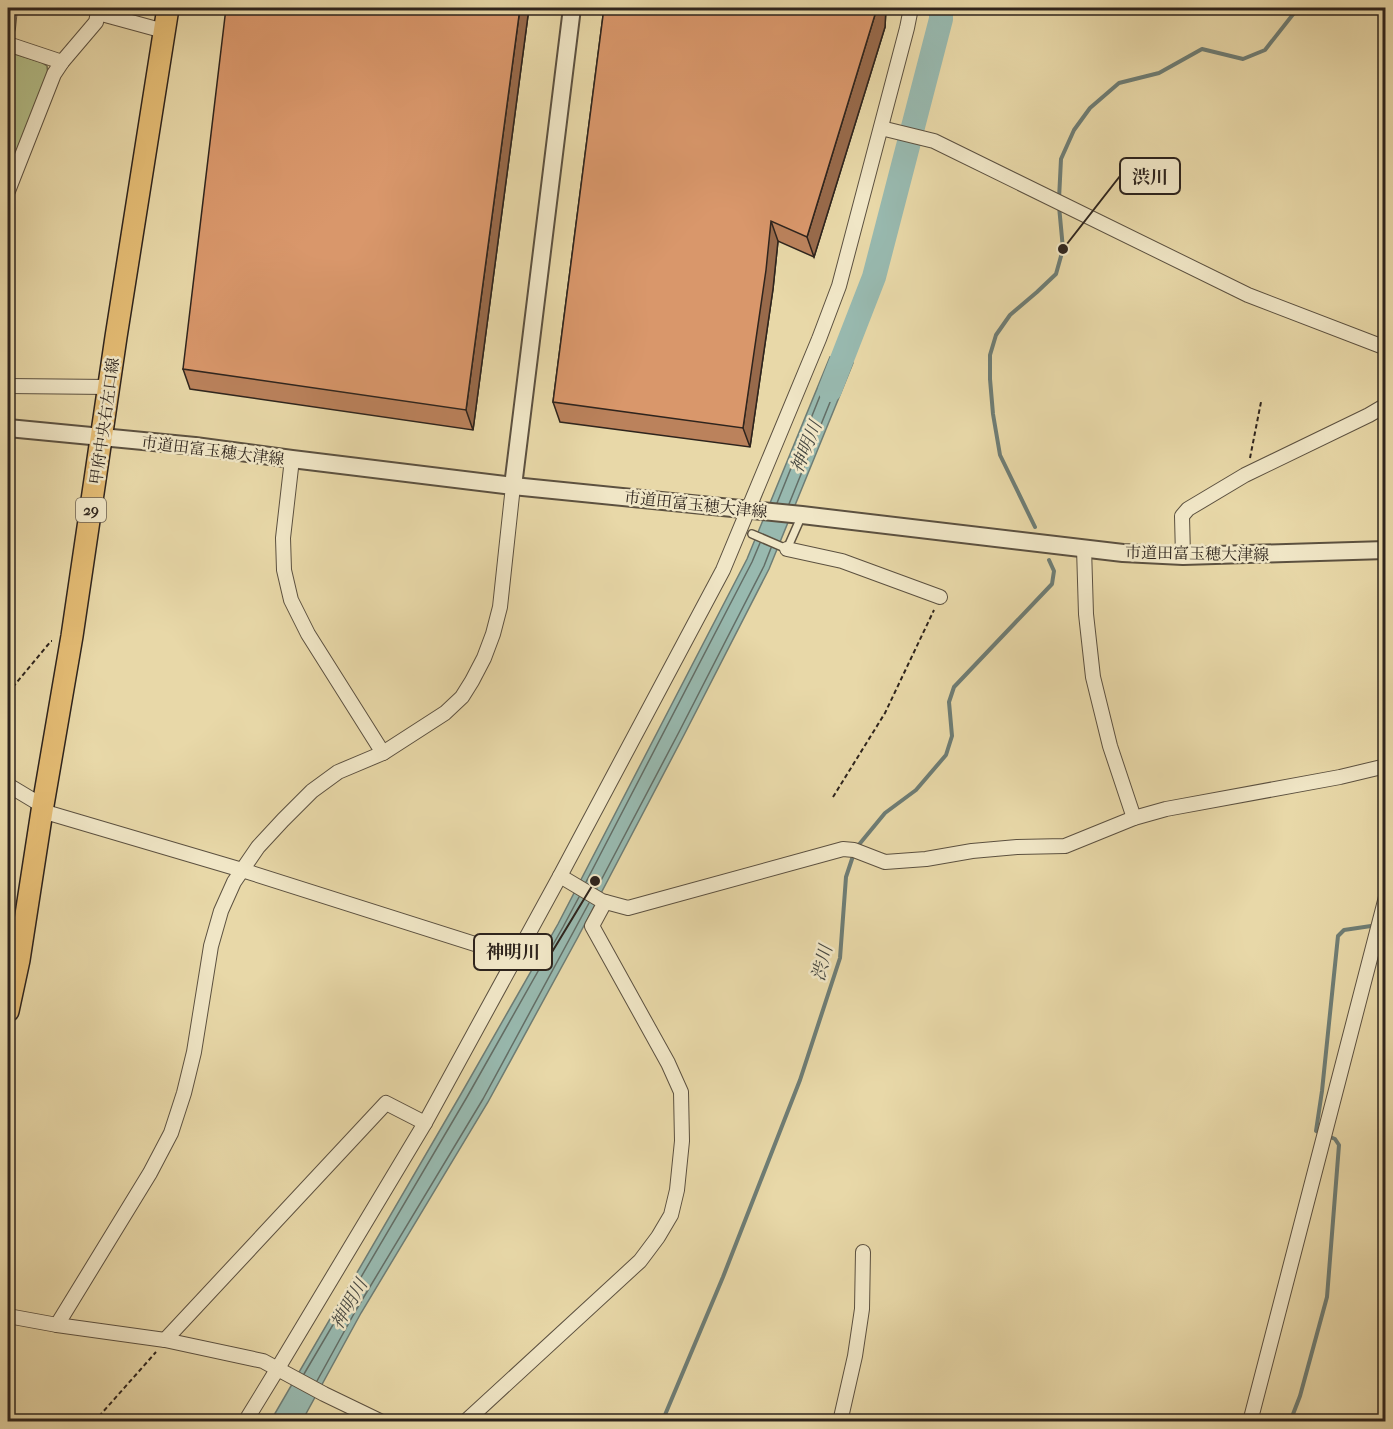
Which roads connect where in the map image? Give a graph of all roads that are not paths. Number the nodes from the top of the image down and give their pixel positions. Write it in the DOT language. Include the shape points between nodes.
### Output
graph roads {
  1 [pos="10,8"];
  2 [pos="168,8"];
  3 [pos="572,8"];
  4 [pos="911,8"];
  5 [pos="98,10"];
  6 [pos="8,28"];
  7 [pos="164,31"];
  8 [pos="8,44"];
  9 [pos="62,62"];
  10 [pos="886,128"];
  11 [pos="8,191"];
  12 [pos="1386,348"];
  13 [pos="8,386"];
  14 [pos="109,387"];
  15 [pos="1386,405"];
  16 [pos="8,428"];
  17 [pos="102,436"];
  18 [pos="292,459"];
  19 [pos="513,486"];
  20 [pos="754,510"];
  21 [pos="800,515"];
  22 [pos="746,532"];
  23 [pos="784,548"];
  24 [pos="1084,548"];
  25 [pos="1386,550"];
  26 [pos="1183,556"];
  27 [pos="940,597"];
  28 [pos="383,753"];
  29 [pos="1386,766"];
  30 [pos="8,785"];
  31 [pos="43,809"];
  32 [pos="1134,818"];
  33 [pos="242,870"];
  34 [pos="564,879"];
  35 [pos="1386,897"];
  36 [pos="603,901"];
  37 [pos="516,957"];
  38 [pos="8,1011"];
  39 [pos="425,1123"];
  40 [pos="863,1252"];
  41 [pos="8,1316"];
  42 [pos="57,1325"];
  43 [pos="165,1340"];
  44 [pos="283,1371"];
  45 [pos="245,1422"];
  46 [pos="382,1422"];
  47 [pos="465,1422"];
  48 [pos="840,1422"];
  49 [pos="1250,1422"];
  1 -- 6 [label="street"];
  2 -- 7 [label="main road, 甲府中央右左口線 / 29"];
  3 -- 19 [label="street"];
  4 -- 10 [label="street"];
  5 -- 7 [label="street"];
  5 -- 9 [label="street" via="96,22"];
  7 -- 14 [label="main road, 甲府中央右左口線 / 29"];
  8 -- 9 [label="street"];
  9 -- 11 [label="street"];
  10 -- 12 [label="street" via="934,141 1248,295"];
  10 -- 20 [label="street" via="839,286"];
  13 -- 14 [label="street"];
  14 -- 17 [label="main road, 甲府中央右左口線 / 29"];
  15 -- 26 [label="street" via="1245,475 1188,509 1182,516"];
  16 -- 17 [label="street, 市道田富玉穂大津線"];
  17 -- 18 [label="street, 市道田富玉穂大津線"];
  17 -- 31 [label="main road, 甲府中央右左口線 / 29"];
  18 -- 19 [label="street, 市道田富玉穂大津線"];
  18 -- 28 [label="street" via="283,538 284,570 291,600"];
  19 -- 20 [label="street, 市道田富玉穂大津線"];
  19 -- 28 [label="street" via="500,607 484,658 462,697 446,713"];
  20 -- 21 [label="street, 市道田富玉穂大津線"];
  20 -- 22 [label="street"];
  21 -- 23 [label="lane"];
  21 -- 24 [label="street, 市道田富玉穂大津線"];
  22 -- 23 [label="lane"];
  22 -- 34 [label="street"];
  23 -- 27 [label="street" via="842,561"];
  24 -- 26 [label="street, 市道田富玉穂大津線"];
  24 -- 32 [label="street" via="1093,677"];
  25 -- 26 [label="street, 市道田富玉穂大津線"];
  28 -- 33 [label="street" via="338,772 312,791 258,847"];
  29 -- 32 [label="street"];
  30 -- 31 [label="street"];
  31 -- 33 [label="street"];
  31 -- 38 [label="main road, 甲府中央右左口線 / 29" via="20,960"];
  32 -- 36 [label="street" via="1065,846 1017,847 885,862 843,849 628,908"];
  33 -- 37 [label="street"];
  33 -- 42 [label="street" via="221,911 211,946 194,1052 171,1133"];
  34 -- 36 [label="street"];
  34 -- 37 [label="street"];
  35 -- 49 [label="street"];
  36 -- 47 [label="street" via="592,926 681,1092 677,1190 670,1215 640,1261"];
  37 -- 39 [label="street"];
  39 -- 43 [label="street" via="386,1103"];
  39 -- 44 [label="street"];
  40 -- 48 [label="street" via="862,1309"];
  41 -- 42 [label="street"];
  42 -- 43 [label="street"];
  43 -- 44 [label="street" via="263,1361"];
  44 -- 45 [label="street"];
  44 -- 46 [label="street"];
}
